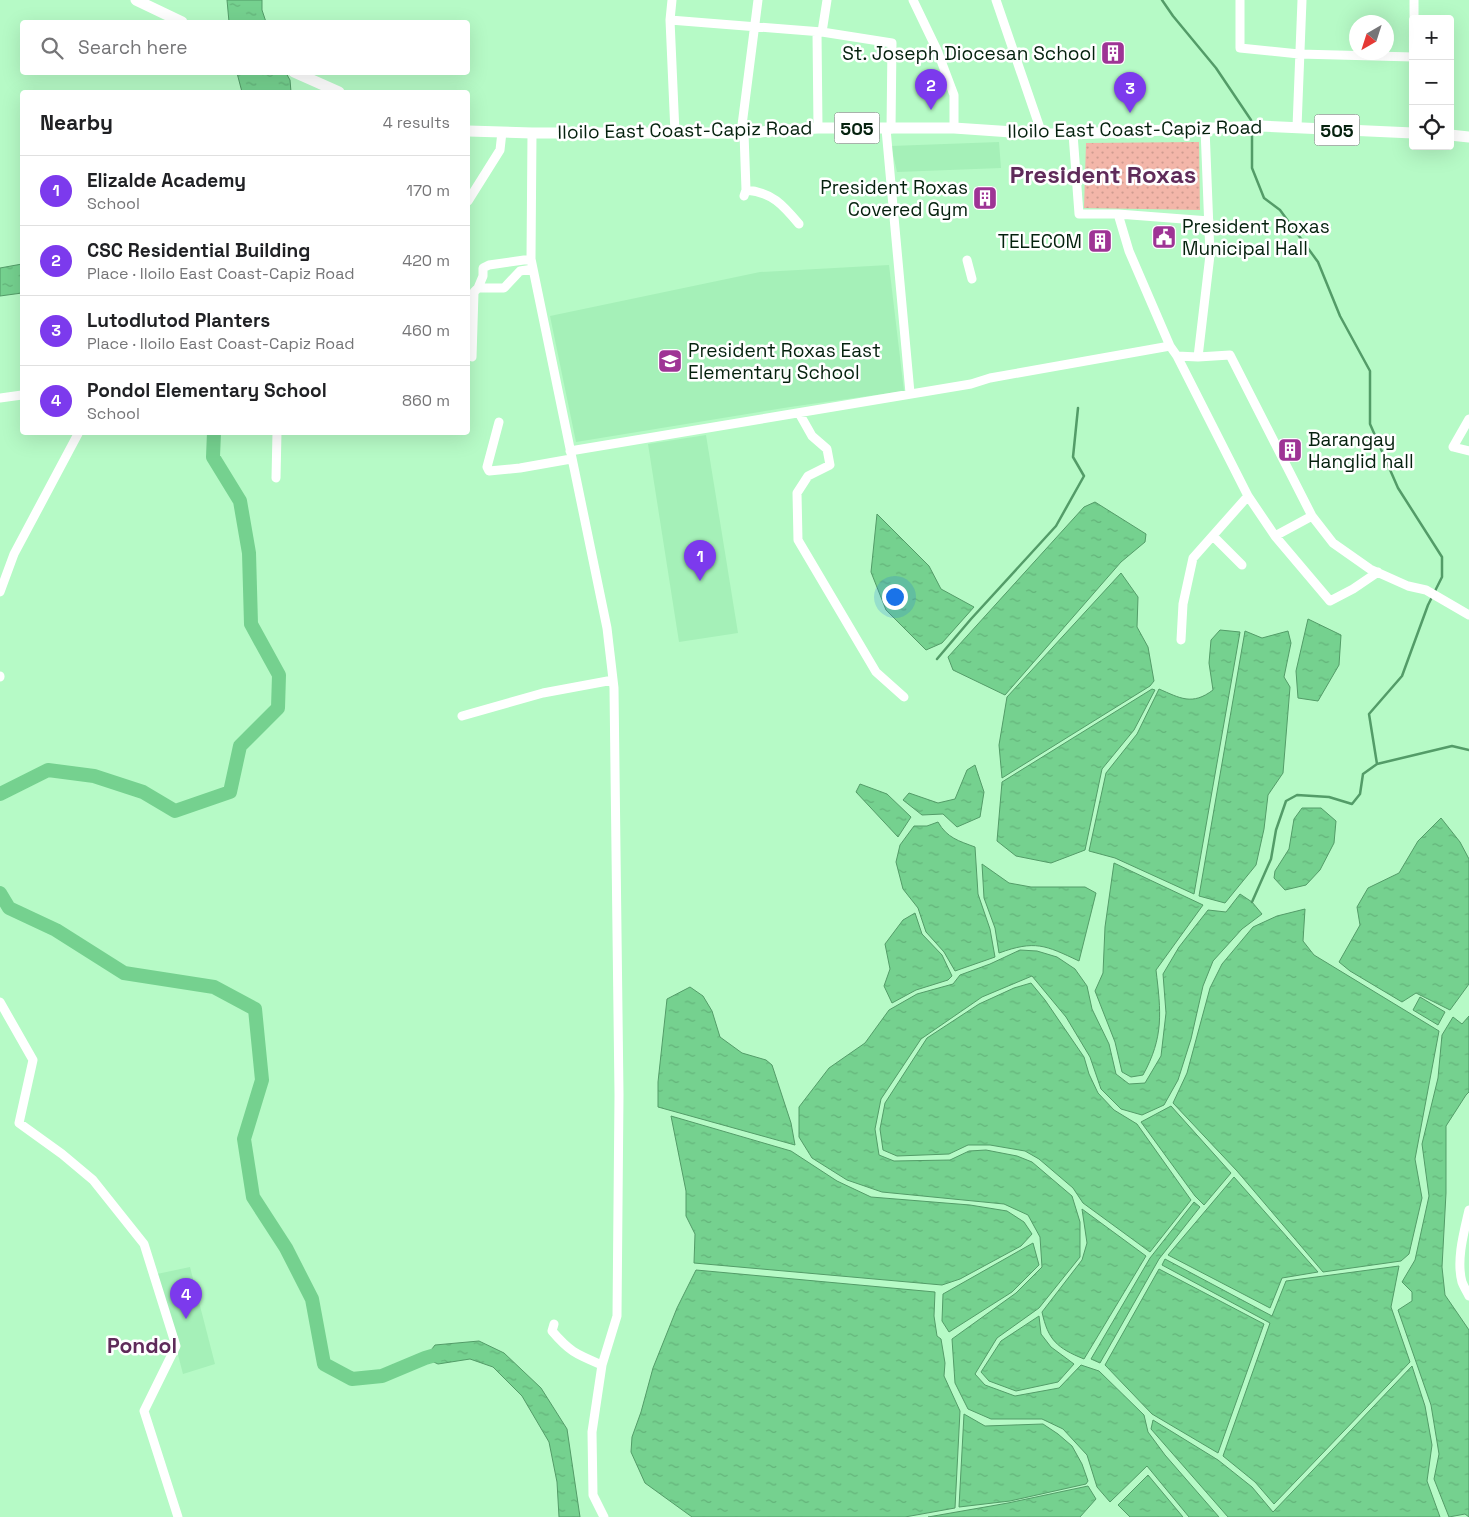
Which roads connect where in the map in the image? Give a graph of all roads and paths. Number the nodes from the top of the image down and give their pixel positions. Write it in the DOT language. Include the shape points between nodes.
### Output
graph roads {
  1 [pos="136,0"];
  2 [pos="672,0"];
  3 [pos="758,0"];
  4 [pos="827,0"];
  5 [pos="913,0"];
  6 [pos="996,0"];
  7 [pos="1240,0"];
  8 [pos="1302,0"];
  9 [pos="1414,0"];
  10 [pos="1414,15"];
  11 [pos="178,20"];
  12 [pos="670,20"];
  13 [pos="754,28"];
  14 [pos="819,32"];
  15 [pos="1299,54"];
  16 [pos="1409,57"];
  17 [pos="300,75"];
  18 [pos="335,90"];
  19 [pos="1297,127"];
  20 [pos="818,128"];
  21 [pos="954,128"];
  22 [pos="1205,128"];
  23 [pos="889,129"];
  24 [pos="470,131"];
  25 [pos="502,132"];
  26 [pos="532,133"];
  27 [pos="675,133"];
  28 [pos="742,133"];
  29 [pos="1409,133"];
  30 [pos="1042,134"];
  31 [pos="1073,134"];
  32 [pos="1454,135"];
  33 [pos="1469,136"];
  34 [pos="470,198"];
  35 [pos="1118,214"];
  36 [pos="1209,221"];
  37 [pos="799,224"];
  38 [pos="531,259"];
  39 [pos="967,260"];
  40 [pos="533,269"];
  41 [pos="972,279"];
  42 [pos="478,288"];
  43 [pos="1170,346"];
  44 [pos="1177,356"];
  45 [pos="472,357"];
  46 [pos="1198,357"];
  47 [pos="910,393"];
  48 [pos="20,396"];
  49 [pos="0,398"];
  50 [pos="799,413"];
  51 [pos="1469,419"];
  52 [pos="498,422"];
  53 [pos="77,435"];
  54 [pos="277,435"];
  55 [pos="1469,451"];
  56 [pos="571,455"];
  57 [pos="276,478"];
  58 [pos="1248,496"];
  59 [pos="1312,516"];
  60 [pos="1212,536"];
  61 [pos="1275,536"];
  62 [pos="1242,565"];
  63 [pos="1378,572"];
  64 [pos="0,592"];
  65 [pos="1469,615"];
  66 [pos="1181,640"];
  67 [pos="613,680"];
  68 [pos="904,697"];
  69 [pos="462,716"];
  70 [pos="0,1002"];
  71 [pos="1469,1210"];
  72 [pos="1469,1296"];
  73 [pos="554,1324"];
  74 [pos="602,1365"];
  75 [pos="178,1517"];
  76 [pos="604,1517"];
  1 -- 11 [label="main road"];
  2 -- 12 [label="street"];
  3 -- 13 [label="street"];
  4 -- 14 [label="street"];
  5 -- 21 [label="street" via="954,95"];
  6 -- 30 [label="street"];
  7 -- 15 [label="street" via="1240,48"];
  8 -- 15 [label="street"];
  9 -- 10 [label="street"];
  12 -- 13 [label="street"];
  12 -- 27 [label="street"];
  13 -- 14 [label="street"];
  13 -- 28 [label="street"];
  14 -- 20 [label="street"];
  14 -- 23 [label="street" via="892,43"];
  15 -- 16 [label="street"];
  15 -- 19 [label="street"];
  17 -- 18 [label="main road"];
  19 -- 22 [label="main road, Iloilo East Coast-Capiz Road / 505"];
  19 -- 29 [label="main road, Iloilo East Coast-Capiz Road / 505"];
  20 -- 23 [label="main road, Iloilo East Coast-Capiz Road / 505"];
  20 -- 28 [label="main road, Iloilo East Coast-Capiz Road / 505"];
  21 -- 23 [label="main road, Iloilo East Coast-Capiz Road / 505"];
  21 -- 30 [label="main road, Iloilo East Coast-Capiz Road / 505"];
  22 -- 31 [label="main road, Iloilo East Coast-Capiz Road / 505"];
  22 -- 36 [label="street"];
  23 -- 47 [label="street"];
  24 -- 25 [label="main road, Iloilo East Coast-Capiz Road / 505"];
  25 -- 26 [label="main road, Iloilo East Coast-Capiz Road / 505"];
  25 -- 34 [label="street" via="500,150"];
  26 -- 27 [label="main road, Iloilo East Coast-Capiz Road / 505"];
  26 -- 38 [label="street"];
  27 -- 28 [label="main road, Iloilo East Coast-Capiz Road / 505"];
  28 -- 37 [label="street" via="745,193 767,194"];
  30 -- 31 [label="main road, Iloilo East Coast-Capiz Road / 505"];
  31 -- 35 [label="street" via="1079,214"];
  32 -- 33 [label="main road"];
  35 -- 36 [label="street"];
  35 -- 43 [label="street" via="1129,251"];
  36 -- 46 [label="street" via="1210,255"];
  38 -- 40 [label="street"];
  38 -- 42 [label="street" via="483,268"];
  39 -- 41 [label="street"];
  40 -- 42 [label="street" via="520,271 504,288"];
  40 -- 56 [label="street"];
  42 -- 45 [label="street" via="474,292"];
  43 -- 44 [label="street"];
  43 -- 47 [label="street"];
  44 -- 46 [label="street"];
  44 -- 58 [label="street"];
  46 -- 59 [label="street" via="1230,355"];
  47 -- 50 [label="street"];
  48 -- 49 [label="street"];
  50 -- 56 [label="street"];
  50 -- 68 [label="street" via="812,436 827,449 830,465 808,476 796,493 798,540 876,672"];
  51 -- 55 [label="street" via="1453,447"];
  52 -- 56 [label="street" via="487,467 489,471 520,468"];
  53 -- 64 [label="street" via="14,554"];
  54 -- 57 [label="street"];
  56 -- 67 [label="street" via="607,628"];
  58 -- 60 [label="street"];
  58 -- 61 [label="street"];
  59 -- 61 [label="street"];
  59 -- 63 [label="street" via="1333,543"];
  60 -- 62 [label="street"];
  60 -- 66 [label="street" via="1193,558 1183,604"];
  61 -- 63 [label="street" via="1330,601"];
  63 -- 65 [label="street" via="1408,586 1426,590"];
  67 -- 69 [label="street" via="543,693"];
  67 -- 74 [label="street" via="619,1095 617,1316"];
  70 -- 75 [label="street" via="33,1060 19,1123 93,1180 144,1244 176,1346 144,1410"];
  71 -- 72 [label="street" via="1460,1262 1462,1280"];
  73 -- 74 [label="street" via="552,1331 566,1348"];
  74 -- 76 [label="street" via="592,1432 593,1495"];
}
